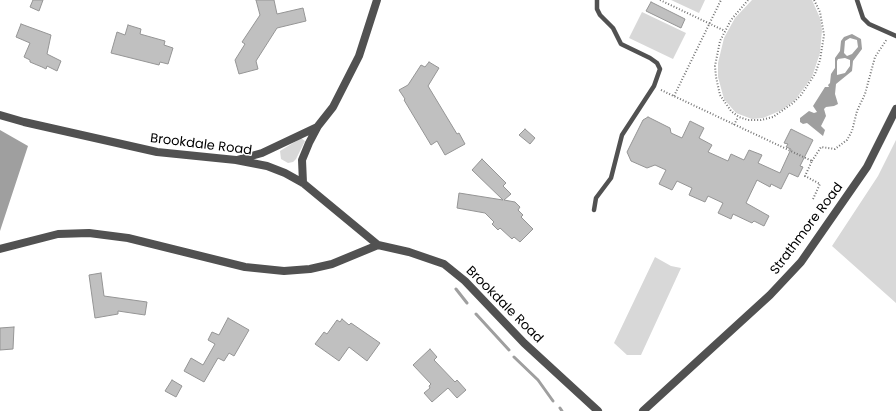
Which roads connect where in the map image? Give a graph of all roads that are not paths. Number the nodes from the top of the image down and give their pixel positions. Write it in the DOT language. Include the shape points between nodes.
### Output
graph roads {
  1 [pos="377,0"];
  2 [pos="597,0"];
  3 [pos="857,0"];
  4 [pos="894,35"];
  5 [pos="896,108"];
  6 [pos="0,115"];
  7 [pos="318,126"];
  8 [pos="236,160"];
  9 [pos="303,183"];
  10 [pos="594,210"];
  11 [pos="378,245"];
  12 [pos="0,249"];
  13 [pos="598,411"];
  14 [pos="643,411"];
  1 -- 7 [label="street" via="359,56 333,107"];
  2 -- 10 [label="lane" via="600,15 613,28 621,44 657,63 660,69 654,86 622,135 611,178 596,198"];
  3 -- 4 [label="lane" via="862,18 869,24"];
  5 -- 14 [label="street, Strathmore Road" via="867,167 801,262 770,295"];
  6 -- 8 [label="street, Brookdale Road" via="157,152"];
  7 -- 8 [label="street" via="262,153"];
  7 -- 9 [label="street" via="302,160"];
  8 -- 9 [label="street, Brookdale Road" via="267,166"];
  9 -- 11 [label="street, Brookdale Road"];
  11 -- 12 [label="street" via="332,264 284,272 245,267 134,240 89,233 58,234"];
  11 -- 13 [label="street, Brookdale Road" via="444,264 465,281 524,343"];
}
